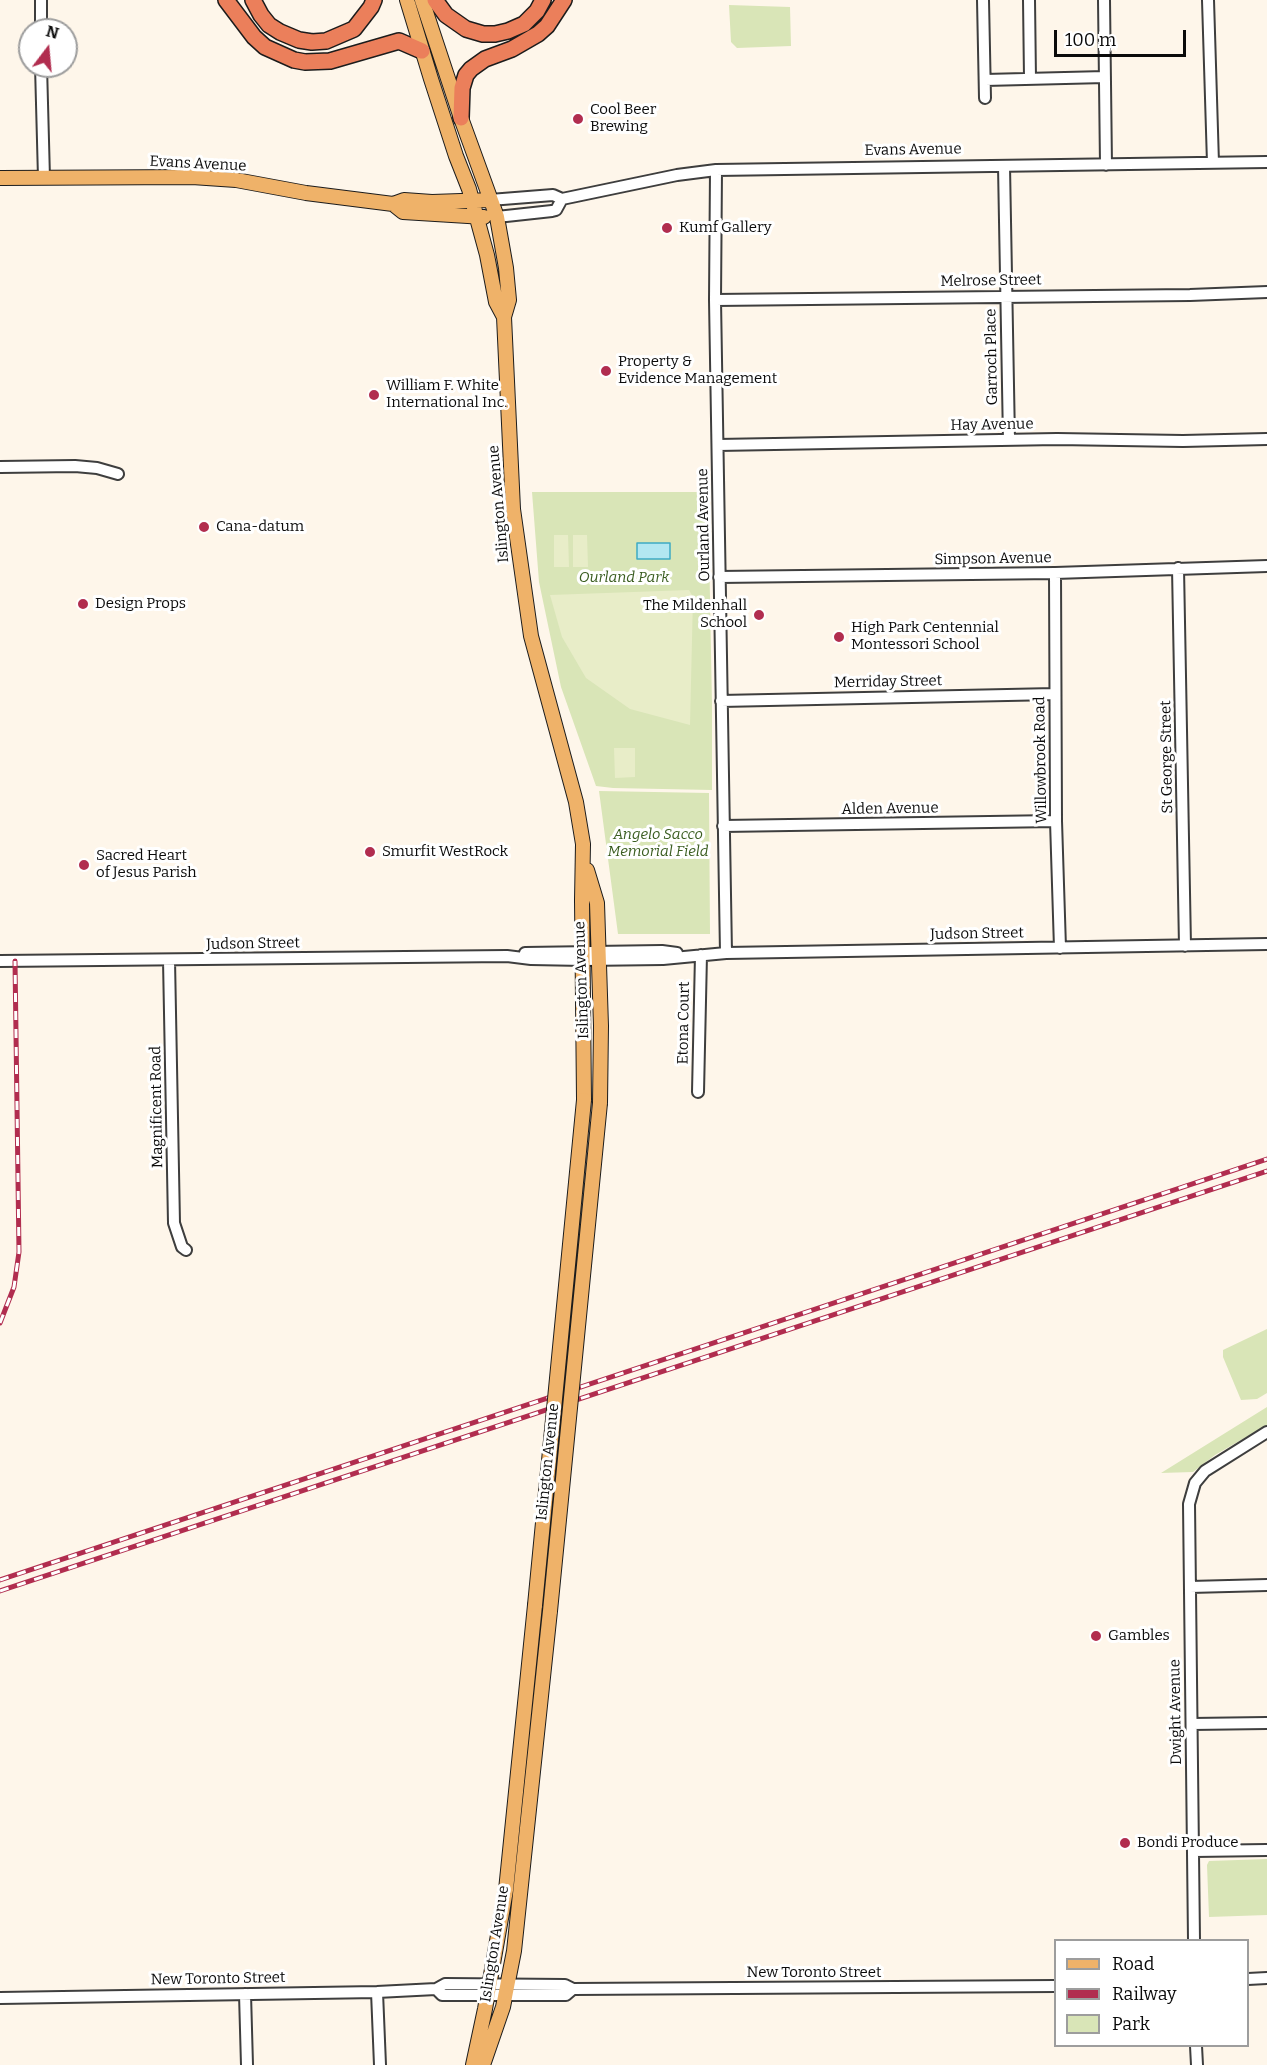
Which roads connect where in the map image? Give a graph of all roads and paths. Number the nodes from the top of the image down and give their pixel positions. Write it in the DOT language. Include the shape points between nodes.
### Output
graph roads {
  1 [pos="41,0"];
  2 [pos="226,0"];
  3 [pos="253,0"];
  4 [pos="374,0"];
  5 [pos="407,0"];
  6 [pos="422,0"];
  7 [pos="435,0"];
  8 [pos="543,0"];
  9 [pos="564,0"];
  10 [pos="983,0"];
  11 [pos="1029,0"];
  12 [pos="1104,0"];
  13 [pos="1208,0"];
  14 [pos="41,18"];
  15 [pos="422,51"];
  16 [pos="41,78"];
  17 [pos="1030,78"];
  18 [pos="1105,78"];
  19 [pos="985,80"];
  20 [pos="985,98"];
  21 [pos="460,117"];
  22 [pos="1267,162"];
  23 [pos="1213,163"];
  24 [pos="1106,165"];
  25 [pos="1004,166"];
  26 [pos="716,170"];
  27 [pos="0,178"];
  28 [pos="44,178"];
  29 [pos="562,199"];
  30 [pos="490,200"];
  31 [pos="472,201"];
  32 [pos="393,204"];
  33 [pos="477,217"];
  34 [pos="497,217"];
  35 [pos="1267,292"];
  36 [pos="1005,296"];
  37 [pos="715,300"];
  38 [pos="504,317"];
  39 [pos="1267,439"];
  40 [pos="1009,440"];
  41 [pos="718,445"];
  42 [pos="0,467"];
  43 [pos="118,474"];
  44 [pos="1267,566"];
  45 [pos="1178,568"];
  46 [pos="1055,573"];
  47 [pos="719,577"];
  48 [pos="1055,694"];
  49 [pos="721,701"];
  50 [pos="1056,822"];
  51 [pos="723,826"];
  52 [pos="1267,944"];
  53 [pos="1185,946"];
  54 [pos="1060,948"];
  55 [pos="726,953"];
  56 [pos="591,955"];
  57 [pos="700,955"];
  58 [pos="169,960"];
  59 [pos="0,961"];
  60 [pos="698,1092"];
  61 [pos="186,1250"];
  62 [pos="1267,1432"];
  63 [pos="1267,1585"];
  64 [pos="1190,1587"];
  65 [pos="1267,1723"];
  66 [pos="1192,1724"];
  67 [pos="1267,1850"];
  68 [pos="1194,1851"];
  69 [pos="1194,1939"];
  70 [pos="1267,1978"];
  71 [pos="1249,1979"];
  72 [pos="1054,1986"];
  73 [pos="489,1990"];
  74 [pos="506,1990"];
  75 [pos="377,1992"];
  76 [pos="245,1994"];
  77 [pos="0,1998"];
  78 [pos="1196,2047"];
  79 [pos="247,2065"];
  80 [pos="380,2065"];
  81 [pos="473,2065"];
  82 [pos="483,2065"];
  83 [pos="1197,2065"];
  1 -- 14 [label="street"];
  2 -- 15 [label="highway" via="265,47 294,60 330,61 399,41"];
  3 -- 4 [label="highway" via="269,25 280,33 312,42 326,41 354,29"];
  5 -- 15 [label="main road, Islington Avenue"];
  6 -- 21 [label="main road, Islington Avenue"];
  7 -- 8 [label="highway" via="446,15 466,29 495,34 524,24"];
  9 -- 21 [label="highway" via="538,34 471,69 462,88"];
  10 -- 19 [label="street"];
  11 -- 17 [label="street"];
  12 -- 18 [label="street"];
  13 -- 23 [label="street"];
  15 -- 31 [label="main road, Islington Avenue"];
  16 -- 28 [label="street"];
  17 -- 18 [label="street"];
  17 -- 19 [label="street"];
  18 -- 24 [label="street"];
  19 -- 20 [label="street"];
  21 -- 30 [label="main road, Islington Avenue"];
  22 -- 23 [label="street, Evans Avenue"];
  23 -- 24 [label="street, Evans Avenue"];
  24 -- 25 [label="street, Evans Avenue"];
  25 -- 26 [label="street, Evans Avenue"];
  25 -- 36 [label="street, Garroch Place"];
  26 -- 29 [label="street, Evans Avenue"];
  26 -- 37 [label="street, Ourland Avenue"];
  27 -- 28 [label="main road, Evans Avenue"];
  28 -- 32 [label="main road, Evans Avenue" via="236,180"];
  29 -- 30 [label="street, Evans Avenue" via="553,195"];
  29 -- 34 [label="street, Evans Avenue" via="556,210"];
  30 -- 31 [label="main road, Evans Avenue"];
  30 -- 34 [label="main road, Islington Avenue"];
  31 -- 32 [label="main road, Evans Avenue" via="404,200"];
  31 -- 33 [label="main road, Islington Avenue"];
  32 -- 33 [label="main road, Evans Avenue" via="403,212"];
  33 -- 34 [label="main road, Evans Avenue"];
  33 -- 38 [label="main road, Islington Avenue" via="496,302"];
  34 -- 38 [label="main road, Islington Avenue" via="509,300"];
  35 -- 36 [label="street, Melrose Street"];
  36 -- 37 [label="street, Melrose Street"];
  36 -- 40 [label="street, Garroch Place"];
  37 -- 41 [label="street, Ourland Avenue"];
  38 -- 56 [label="main road, Islington Avenue" via="513,509 531,636 576,802 584,860 582,900"];
  39 -- 40 [label="street, Hay Avenue"];
  40 -- 41 [label="street, Hay Avenue"];
  41 -- 47 [label="street, Ourland Avenue"];
  42 -- 43 [label="street" via="75,466"];
  44 -- 45 [label="street, Simpson Avenue"];
  45 -- 46 [label="street, Simpson Avenue"];
  45 -- 53 [label="street, St George Street"];
  46 -- 47 [label="street, Simpson Avenue"];
  46 -- 48 [label="street, Willowbrook Road"];
  47 -- 49 [label="street, Ourland Avenue"];
  48 -- 49 [label="street, Merriday Street"];
  48 -- 50 [label="street, Willowbrook Road"];
  49 -- 51 [label="street, Ourland Avenue"];
  50 -- 51 [label="street, Alden Avenue"];
  50 -- 54 [label="street, Willowbrook Road"];
  51 -- 55 [label="street, Ourland Avenue"];
  52 -- 53 [label="street, Judson Street"];
  53 -- 54 [label="street, Judson Street"];
  54 -- 55 [label="street, Judson Street"];
  55 -- 57 [label="street, Judson Street"];
  56 -- 57 [label="street, Judson Street"];
  56 -- 58 [label="street, Judson Street" via="532,952 507,956"];
  56 -- 73 [label="main road, Islington Avenue, bridge" via="584,1100 506,1890"];
  56 -- 74 [label="main road, Islington Avenue, bridge" via="601,1026 600,1103 520,1905"];
  57 -- 60 [label="street, Etona Court"];
  58 -- 59 [label="street, Judson Street"];
  58 -- 61 [label="street, Magnificent Road" via="174,1222"];
  62 -- 64 [label="street, Dwight Avenue" via="1212,1465 1195,1483 1189,1504"];
  63 -- 64 [label="street"];
  64 -- 66 [label="street, Dwight Avenue"];
  65 -- 66 [label="street"];
  66 -- 68 [label="street, Dwight Avenue"];
  67 -- 68 [label="street"];
  68 -- 69 [label="street, Dwight Avenue"];
  70 -- 71 [label="street"];
  72 -- 74 [label="street, New Toronto Street" via="573,1989 566,1995"];
  73 -- 74 [label="street, New Toronto Street"];
  73 -- 75 [label="street, New Toronto Street" via="442,1995 436,1989"];
  73 -- 81 [label="main road, Islington Avenue"];
  74 -- 82 [label="main road, Islington Avenue"];
  75 -- 76 [label="street, New Toronto Street"];
  75 -- 80 [label="street"];
  76 -- 77 [label="street, New Toronto Street"];
  76 -- 79 [label="street"];
  78 -- 83 [label="street"];
}
